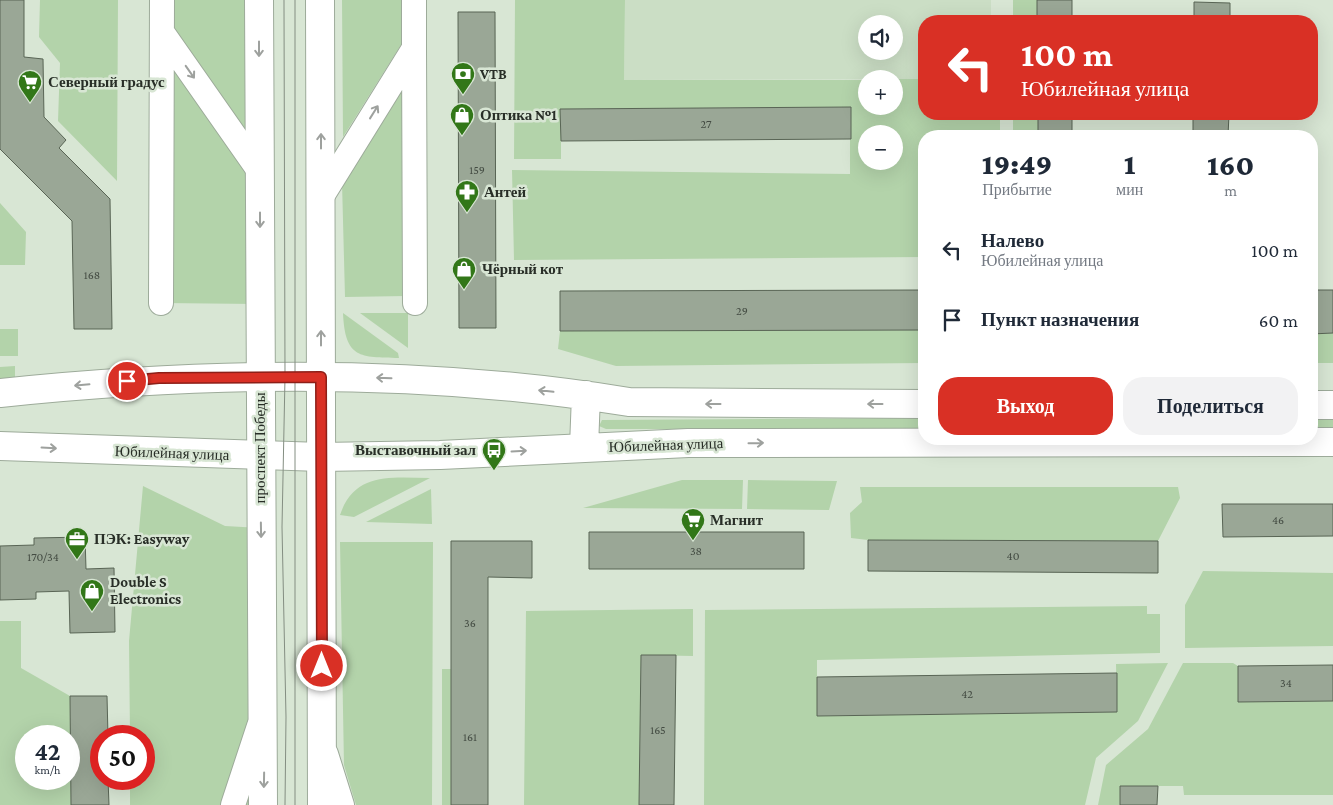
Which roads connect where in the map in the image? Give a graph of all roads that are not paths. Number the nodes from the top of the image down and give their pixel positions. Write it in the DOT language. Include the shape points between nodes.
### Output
graph roads {
  1 [pos="162,0"];
  2 [pos="259,0"];
  3 [pos="320,0"];
  4 [pos="414,0"];
  5 [pos="162,32"];
  6 [pos="414,48"];
  7 [pos="260,172"];
  8 [pos="321,198"];
  9 [pos="162,302"];
  10 [pos="415,303"];
  11 [pos="260,377"];
  12 [pos="321,377"];
  13 [pos="0,393"];
  14 [pos="586,395"];
  15 [pos="918,404"];
  16 [pos="1318,405"];
  17 [pos="1333,405"];
  18 [pos="918,442"];
  19 [pos="1318,442"];
  20 [pos="1333,442"];
  21 [pos="0,446"];
  22 [pos="584,447"];
  23 [pos="261,456"];
  24 [pos="321,457"];
  25 [pos="264,708"];
  26 [pos="322,740"];
  27 [pos="233,805"];
  28 [pos="263,805"];
  29 [pos="322,805"];
  30 [pos="342,805"];
  1 -- 5 [label="street"];
  2 -- 7 [label="street, проспект Победы, one-way"];
  8 -- 3 [label="street, one-way"];
  4 -- 6 [label="street"];
  5 -- 7 [label="street, one-way"];
  5 -- 9 [label="street"];
  8 -- 6 [label="street, one-way"];
  6 -- 10 [label="street"];
  7 -- 11 [label="street, проспект Победы, one-way"];
  12 -- 8 [label="street, one-way"];
  11 -- 12 [label="street"];
  11 -- 13 [label="street, one-way" via="159,378"];
  11 -- 23 [label="street, проспект Победы"];
  14 -- 12 [label="street, one-way" via="440,380"];
  12 -- 24 [label="street"];
  15 -- 14 [label="street, one-way" via="686,404 629,402"];
  14 -- 22 [label="street"];
  16 -- 17 [label="street"];
  22 -- 18 [label="street, Юбилейная улица, one-way"];
  19 -- 20 [label="street, Юбилейная улица, one-way"];
  21 -- 23 [label="street, Юбилейная улица, one-way"];
  24 -- 22 [label="street, Юбилейная улица, one-way" via="440,455"];
  23 -- 24 [label="street, Юбилейная улица"];
  23 -- 25 [label="street, проспект Победы, one-way"];
  24 -- 26 [label="street"];
  25 -- 27 [label="street"];
  25 -- 28 [label="street, проспект Победы, one-way"];
  26 -- 29 [label="street"];
  26 -- 30 [label="street"];
}
